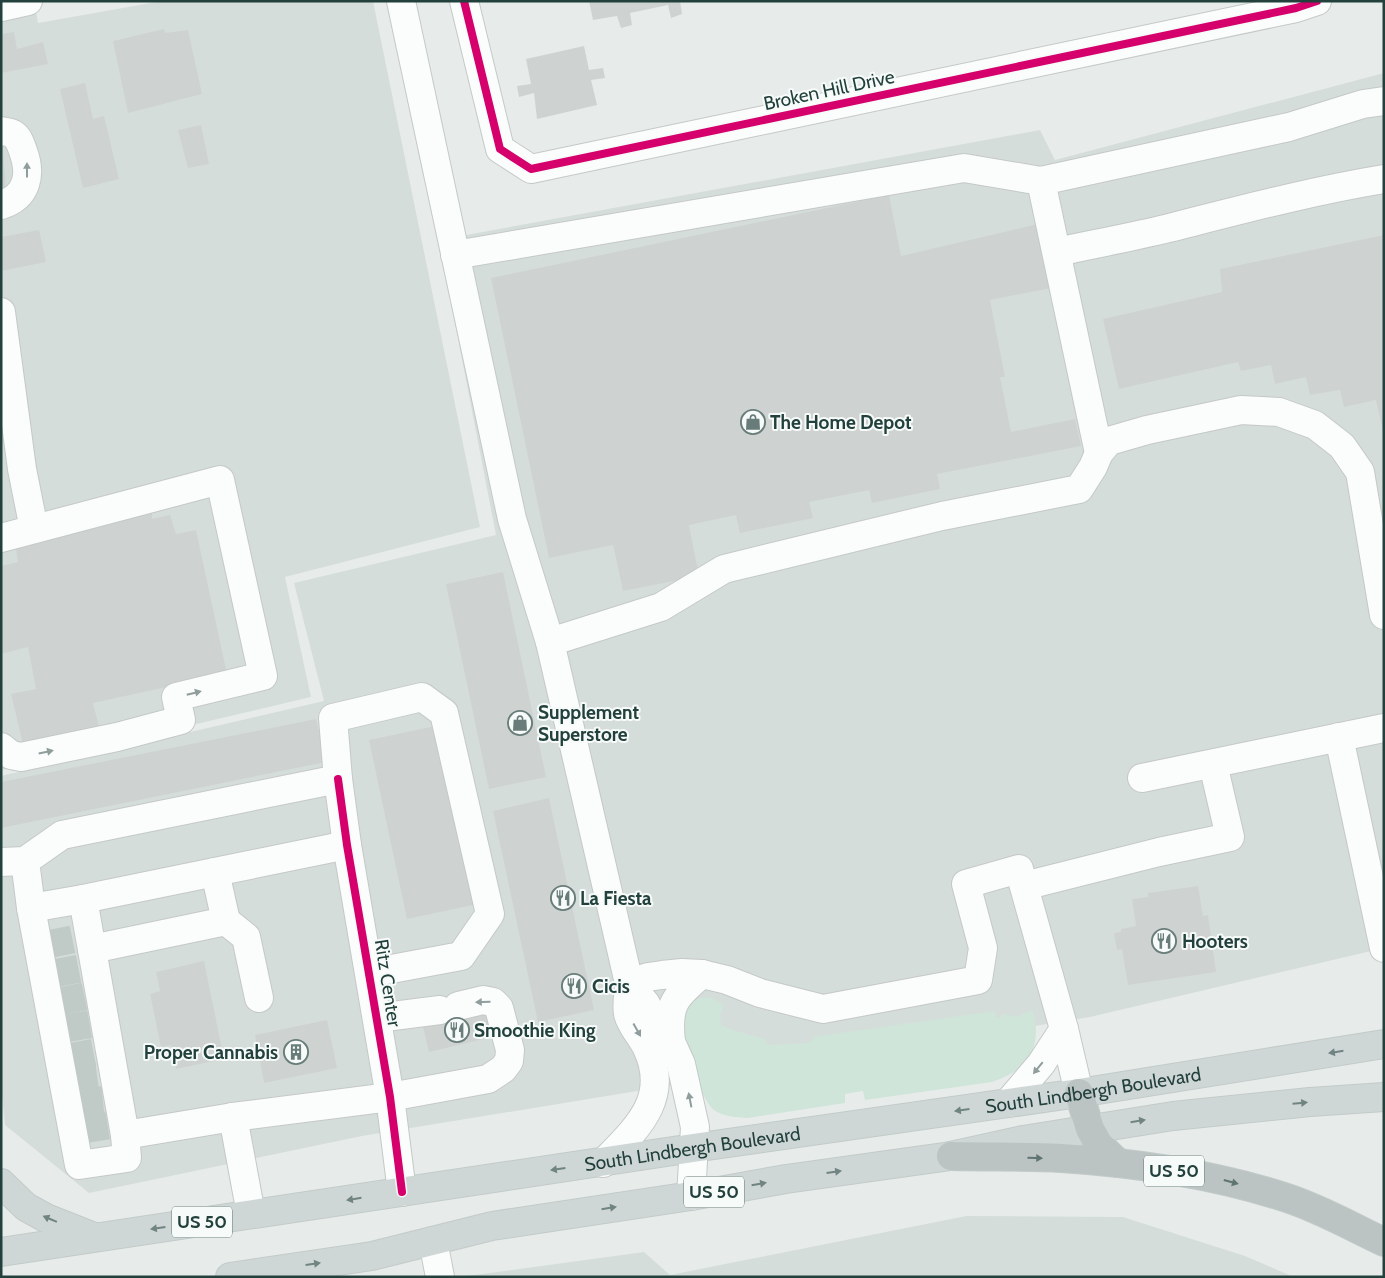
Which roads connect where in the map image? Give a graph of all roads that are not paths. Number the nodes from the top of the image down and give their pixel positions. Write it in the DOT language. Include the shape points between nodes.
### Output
graph roads {
  1 [pos="28,1"];
  2 [pos="401,1"];
  3 [pos="464,1"];
  4 [pos="1317,1"];
  5 [pos="1,7"];
  6 [pos="1384,101"];
  7 [pos="1,131"];
  8 [pos="1384,179"];
  9 [pos="1041,181"];
  10 [pos="1,205"];
  11 [pos="1057,252"];
  12 [pos="456,255"];
  13 [pos="1,312"];
  14 [pos="1099,453"];
  15 [pos="34,529"];
  16 [pos="1,538"];
  17 [pos="1381,585"];
  18 [pos="1384,615"];
  19 [pos="550,642"];
  20 [pos="1384,728"];
  21 [pos="1339,737"];
  22 [pos="1,746"];
  23 [pos="1213,764"];
  24 [pos="1142,778"];
  25 [pos="338,780"];
  26 [pos="348,845"];
  27 [pos="13,861"];
  28 [pos="215,872"];
  29 [pos="1024,886"];
  30 [pos="83,899"];
  31 [pos="31,908"];
  32 [pos="226,921"];
  33 [pos="1384,948"];
  34 [pos="88,951"];
  35 [pos="370,973"];
  36 [pos="702,974"];
  37 [pos="629,983"];
  38 [pos="258,998"];
  39 [pos="377,1018"];
  40 [pos="1064,1029"];
  41 [pos="671,1042"];
  42 [pos="1384,1044"];
  43 [pos="1079,1093"];
  44 [pos="390,1097"];
  45 [pos="1384,1097"];
  46 [pos="1008,1103"];
  47 [pos="119,1116"];
  48 [pos="233,1117"];
  49 [pos="1090,1129"];
  50 [pos="693,1148"];
  51 [pos="951,1156"];
  52 [pos="603,1163"];
  53 [pos="1118,1164"];
  54 [pos="1,1183"];
  55 [pos="402,1192"];
  56 [pos="691,1196"];
  57 [pos="251,1214"];
  58 [pos="95,1237"];
  59 [pos="433,1241"];
  60 [pos="1384,1242"];
  61 [pos="1,1252"];
  62 [pos="233,1276"];
  63 [pos="440,1277"];
  1 -- 5 [label="street"];
  2 -- 12 [label="street"];
  3 -- 4 [label="street, Broken Hill Drive" via="500,148 531,170"];
  6 -- 9 [label="street" via="1289,126"];
  10 -- 7 [label="street, one-way" via="12,202 27,183 26,160 19,140"];
  8 -- 11 [label="street" via="1242,208"];
  9 -- 11 [label="street"];
  9 -- 12 [label="street" via="964,168"];
  11 -- 14 [label="street"];
  12 -- 19 [label="street" via="512,519"];
  13 -- 15 [label="street" via="22,469"];
  14 -- 17 [label="street" via="1110,441 1119,438 1241,410 1280,412 1315,425 1342,446 1360,472"];
  14 -- 19 [label="street" via="1078,489 942,516 724,568 661,607"];
  15 -- 16 [label="street"];
  22 -- 15 [label="street, one-way" via="11,755 21,757 181,720 176,697 263,676 220,480"];
  17 -- 18 [label="street"];
  19 -- 37 [label="street"];
  20 -- 21 [label="street"];
  21 -- 23 [label="street"];
  21 -- 33 [label="street"];
  23 -- 24 [label="street"];
  23 -- 29 [label="street" via="1230,837"];
  25 -- 26 [label="street, Ritz Center"];
  25 -- 27 [label="street" via="62,835"];
  25 -- 35 [label="street, Ritz Center" via="333,718 422,697 444,713 490,914 462,956"];
  26 -- 28 [label="street"];
  26 -- 35 [label="street, Ritz Center"];
  27 -- 31 [label="street"];
  28 -- 30 [label="street"];
  28 -- 32 [label="street"];
  29 -- 36 [label="street" via="1019,869 966,884 983,948 978,980 823,1009"];
  29 -- 40 [label="street"];
  30 -- 31 [label="street"];
  30 -- 34 [label="street"];
  31 -- 47 [label="street" via="54,1002 77,1131 79,1165 127,1158"];
  32 -- 34 [label="street"];
  32 -- 38 [label="street" via="246,937"];
  34 -- 47 [label="street"];
  35 -- 39 [label="street, Ritz Center"];
  36 -- 37 [label="street" via="662,975"];
  36 -- 41 [label="street" via="672,1006 669,1021"];
  37 -- 41 [label="street"];
  37 -- 52 [label="street, one-way" via="628,1014 648,1049 656,1087 641,1122"];
  39 -- 44 [label="street, Ritz Center"];
  44 -- 39 [label="street, one-way" via="488,1079 503,1069 509,1061 510,1050 499,1008 493,1002 483,1000"];
  40 -- 43 [label="street"];
  40 -- 46 [label="street, one-way" via="1041,1064"];
  50 -- 41 [label="street, one-way" via="695,1127 689,1094 682,1064"];
  42 -- 43 [label="main road, South Lindbergh Boulevard / US 50, one-way"];
  43 -- 46 [label="main road, South Lindbergh Boulevard / US 50"];
  43 -- 49 [label="highway"];
  44 -- 48 [label="street"];
  44 -- 55 [label="street, Ritz Center"];
  49 -- 45 [label="main road, South Lindbergh Boulevard, one-way" via="1240,1108"];
  46 -- 50 [label="main road, South Lindbergh Boulevard / US 50, one-way"];
  47 -- 48 [label="street"];
  48 -- 57 [label="street"];
  49 -- 51 [label="main road, South Lindbergh Boulevard"];
  49 -- 53 [label="highway" via="1099,1145"];
  50 -- 52 [label="main road, South Lindbergh Boulevard / US 50"];
  50 -- 56 [label="street"];
  51 -- 53 [label="highway, US 50, one-way" via="1059,1158"];
  56 -- 51 [label="main road, South Lindbergh Boulevard / US 50, one-way"];
  52 -- 55 [label="main road, South Lindbergh Boulevard / US 50, one-way"];
  53 -- 60 [label="highway, US 50, one-way" via="1226,1180 1280,1196"];
  58 -- 54 [label="main road, one-way" via="26,1207"];
  55 -- 57 [label="main road, South Lindbergh Boulevard / US 50, one-way"];
  59 -- 56 [label="main road, South Lindbergh Boulevard / US 50, one-way" via="492,1226"];
  57 -- 58 [label="main road, South Lindbergh Boulevard / US 50, one-way"];
  58 -- 61 [label="main road, South Lindbergh Boulevard / US 50"];
  62 -- 59 [label="main road, South Lindbergh Boulevard / US 50, one-way" via="372,1256"];
  59 -- 63 [label="street"];
}
